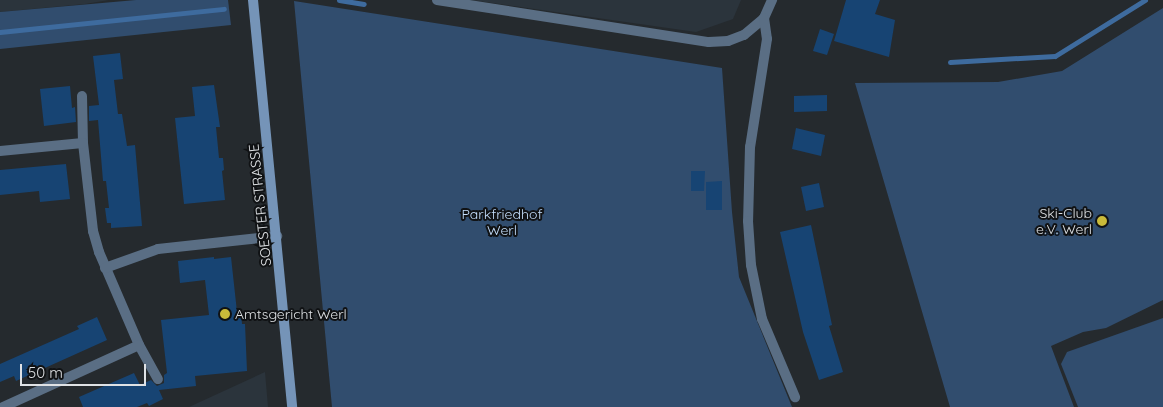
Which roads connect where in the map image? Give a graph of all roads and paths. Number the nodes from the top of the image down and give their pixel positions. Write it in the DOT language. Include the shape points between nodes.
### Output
graph roads {
  1 [pos="253,0"];
  2 [pos="437,0"];
  3 [pos="772,0"];
  4 [pos="764,18"];
  5 [pos="82,96"];
  6 [pos="83,143"];
  7 [pos="0,150"];
  8 [pos="277,236"];
  9 [pos="105,268"];
  10 [pos="139,344"];
  11 [pos="158,379"];
  12 [pos="795,397"];
  13 [pos="3,407"];
  14 [pos="292,407"];
  1 -- 8 [label="main road, SOESTER STRASSE"];
  2 -- 4 [label="street" via="709,42 728,41 744,35"];
  3 -- 4 [label="street"];
  4 -- 12 [label="street" via="767,38 750,147 748,221 751,265 762,319"];
  5 -- 6 [label="street"];
  6 -- 7 [label="street"];
  6 -- 9 [label="street" via="93,231"];
  8 -- 9 [label="street" via="158,249"];
  8 -- 14 [label="main road, SOESTER STRASSE"];
  9 -- 10 [label="street"];
  10 -- 11 [label="street"];
  10 -- 13 [label="street"];
}
